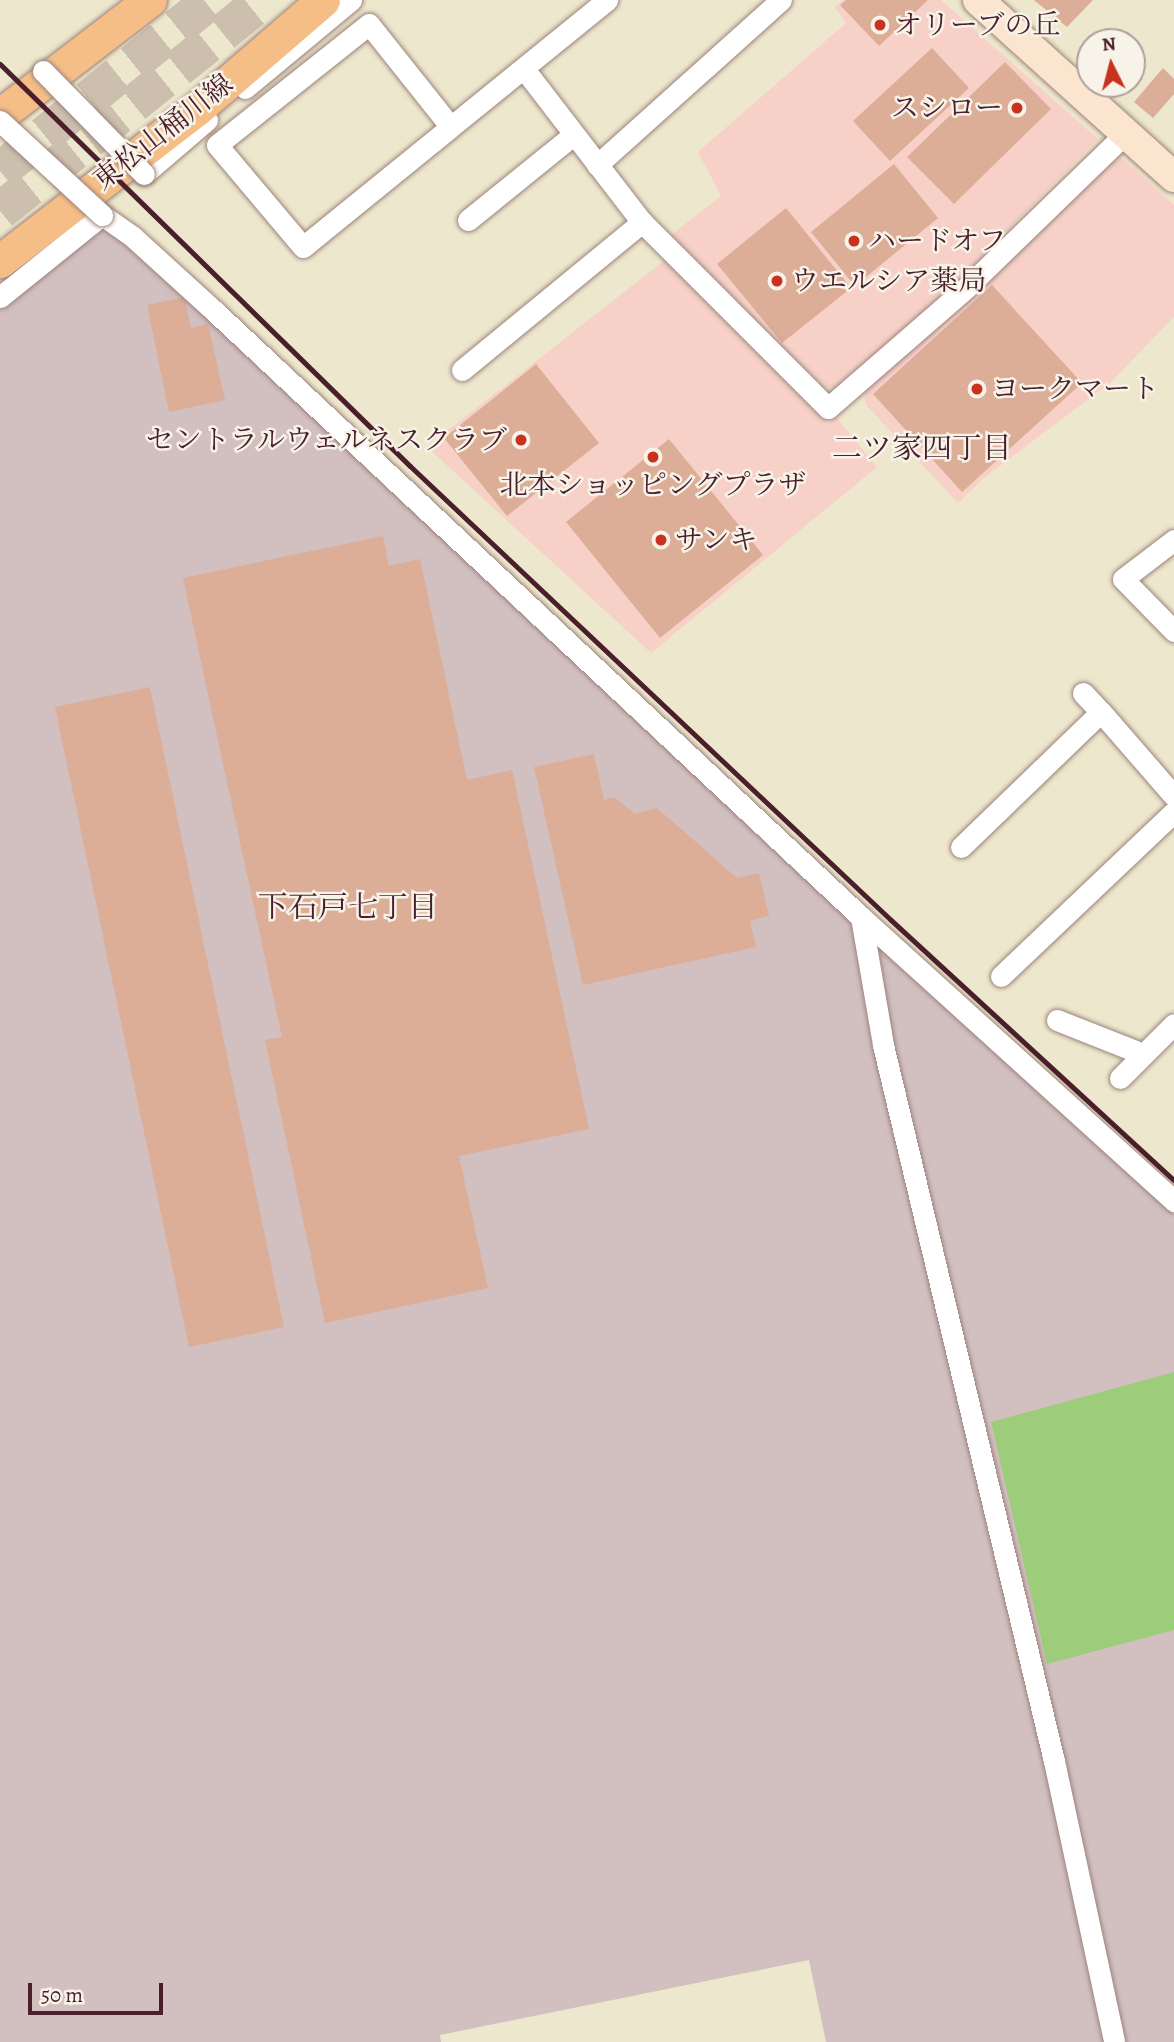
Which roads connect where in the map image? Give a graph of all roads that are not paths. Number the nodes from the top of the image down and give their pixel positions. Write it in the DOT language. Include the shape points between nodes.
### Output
graph roads {
  1 [pos="128,0"];
  2 [pos="150,0"];
  3 [pos="341,0"];
  4 [pos="607,0"];
  5 [pos="781,0"];
  6 [pos="978,0"];
  7 [pos="369,24"];
  8 [pos="524,69"];
  9 [pos="0,115"];
  10 [pos="0,121"];
  11 [pos="201,125"];
  12 [pos="450,126"];
  13 [pos="1127,132"];
  14 [pos="573,135"];
  15 [pos="217,145"];
  16 [pos="597,165"];
  17 [pos="1174,177"];
  18 [pos="102,215"];
  19 [pos="468,220"];
  20 [pos="642,222"];
  21 [pos="0,261"];
  22 [pos="0,297"];
  23 [pos="462,370"];
  24 [pos="1174,540"];
  25 [pos="1174,631"];
  26 [pos="1083,693"];
  27 [pos="1101,712"];
  28 [pos="1174,796"];
  29 [pos="1174,812"];
  30 [pos="961,847"];
  31 [pos="861,917"];
  32 [pos="1002,976"];
  33 [pos="1057,1020"];
  34 [pos="1174,1024"];
  35 [pos="1143,1054"];
  36 [pos="1120,1077"];
  37 [pos="1174,1201"];
  38 [pos="1114,2042"];
  1 -- 11 [label="street, bridge" via="43,71 144,174"];
  2 -- 9 [label="main road"];
  3 -- 7 [label="street"];
  3 -- 11 [label="street"];
  3 -- 21 [label="main road, 東松山桶川線"];
  4 -- 8 [label="street"];
  5 -- 16 [label="street"];
  6 -- 13 [label="main road"];
  7 -- 12 [label="street"];
  7 -- 15 [label="street"];
  8 -- 12 [label="street"];
  8 -- 14 [label="street"];
  10 -- 18 [label="street, bridge"];
  11 -- 15 [label="street"];
  12 -- 15 [label="street" via="303,247"];
  13 -- 17 [label="main road"];
  13 -- 20 [label="street" via="967,288 828,408"];
  14 -- 16 [label="street"];
  14 -- 19 [label="street"];
  16 -- 20 [label="street"];
  18 -- 22 [label="street"];
  18 -- 31 [label="street" via="210,307"];
  20 -- 23 [label="street"];
  24 -- 25 [label="street" via="1123,579"];
  26 -- 27 [label="street"];
  27 -- 28 [label="street"];
  27 -- 30 [label="street"];
  29 -- 32 [label="street"];
  31 -- 37 [label="street"];
  31 -- 38 [label="street" via="883,1045 1054,1761"];
  33 -- 35 [label="street"];
  34 -- 35 [label="street"];
  35 -- 36 [label="street"];
}
